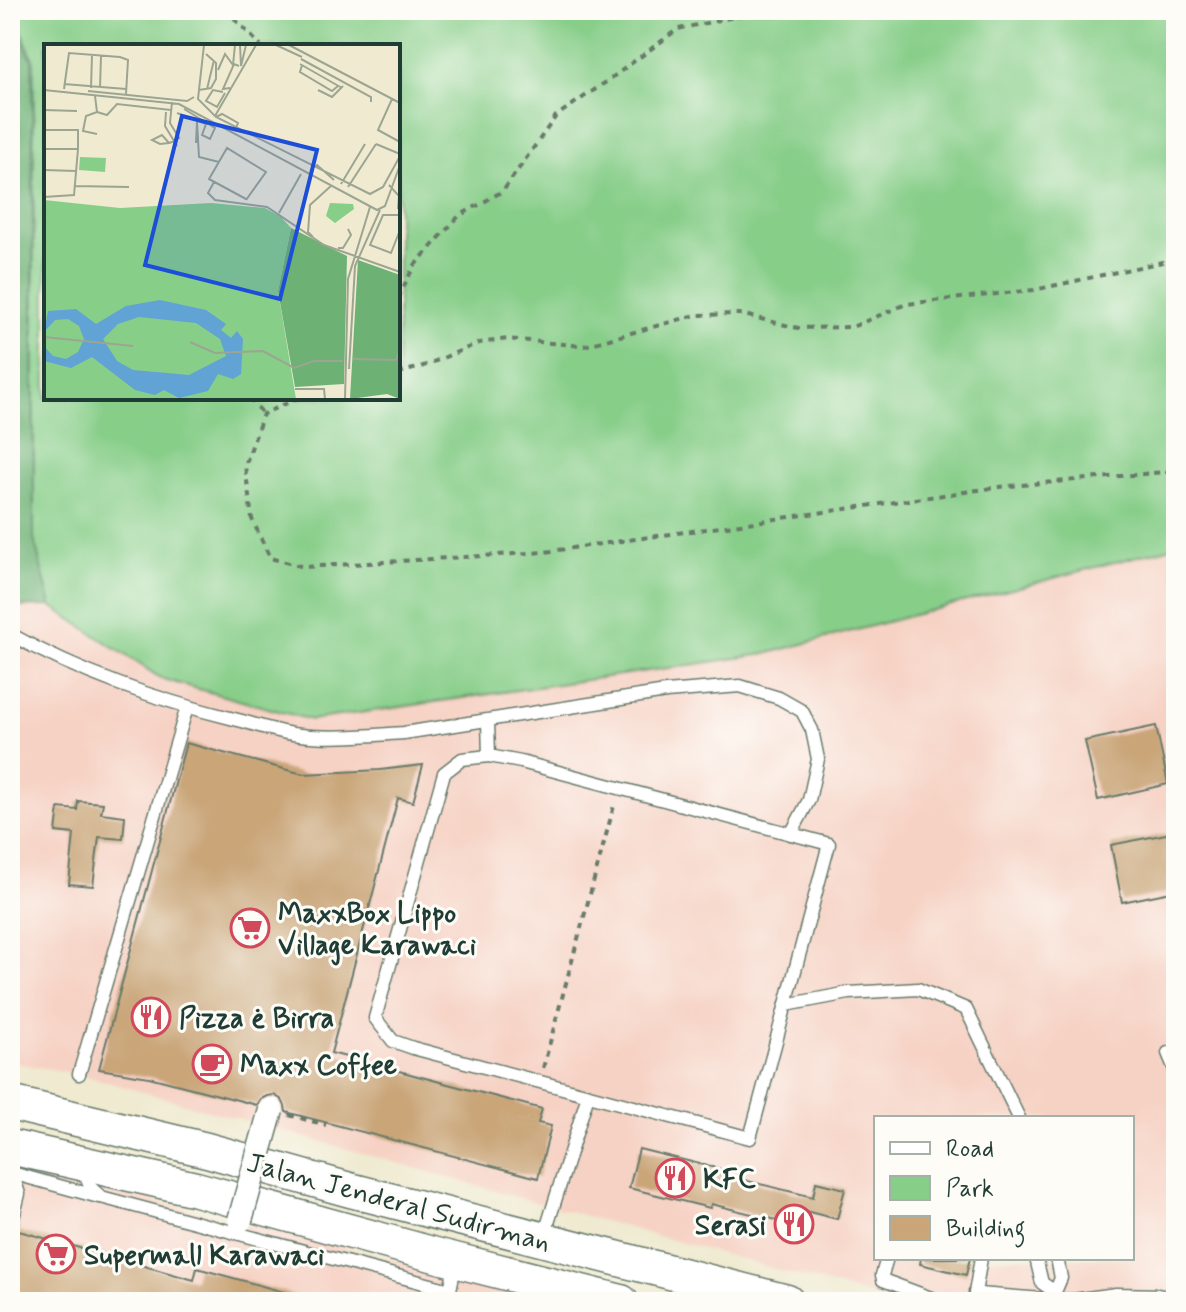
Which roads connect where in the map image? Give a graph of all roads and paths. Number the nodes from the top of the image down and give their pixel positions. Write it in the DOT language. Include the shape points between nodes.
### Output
graph roads {
  1 [pos="226,10"];
  2 [pos="767,10"];
  3 [pos="259,44"];
  4 [pos="1176,259"];
  5 [pos="400,294"];
  6 [pos="400,372"];
  7 [pos="252,400"];
  8 [pos="294,400"];
  9 [pos="263,414"];
  10 [pos="1176,471"];
  11 [pos="10,634"];
  12 [pos="187,707"];
  13 [pos="488,721"];
  14 [pos="489,756"];
  15 [pos="619,788"];
  16 [pos="791,834"];
  17 [pos="786,1005"];
  18 [pos="1168,1053"];
  19 [pos="1176,1072"];
  20 [pos="79,1074"];
  21 [pos="539,1082"];
  22 [pos="588,1095"];
  23 [pos="10,1103"];
  24 [pos="271,1110"];
  25 [pos="1176,1111"];
  26 [pos="1017,1116"];
  27 [pos="326,1125"];
  28 [pos="138,1133"];
  29 [pos="1176,1138"];
  30 [pos="12,1162"];
  31 [pos="81,1163"];
  32 [pos="196,1189"];
  33 [pos="101,1197"];
  34 [pos="240,1220"];
  35 [pos="10,1230"];
  36 [pos="543,1239"];
  37 [pos="886,1260"];
  38 [pos="981,1260"];
  39 [pos="1036,1260"];
  40 [pos="1057,1260"];
  41 [pos="705,1281"];
  42 [pos="1052,1298"];
  43 [pos="591,1299"];
  44 [pos="1176,1299"];
  45 [pos="1073,1300"];
  46 [pos="787,1302"];
  47 [pos="942,1302"];
  1 -- 3 [label="path"];
  2 -- 5 [label="path" via="678,29 556,116 503,191 459,216 414,266"];
  4 -- 6 [label="path" via="1034,290 906,304 852,327 798,328 740,314 696,315 584,346 508,339 479,343"];
  7 -- 9 [label="path"];
  8 -- 9 [label="path"];
  9 -- 10 [label="path" via="245,466 252,519 270,558 304,567 545,552 999,487"];
  11 -- 12 [label="lane" via="104,680"];
  12 -- 13 [label="lane" via="299,735 391,734"];
  12 -- 20 [label="lane"];
  13 -- 14 [label="lane"];
  13 -- 16 [label="lane" via="666,692 740,686 779,698 802,711 818,759 809,800"];
  14 -- 15 [label="lane"];
  14 -- 21 [label="lane" via="462,759 444,773 375,1018 393,1041"];
  15 -- 16 [label="lane"];
  15 -- 21 [label="path"];
  16 -- 17 [label="lane" via="829,844"];
  17 -- 22 [label="lane" via="750,1138"];
  17 -- 26 [label="lane" via="849,993 918,989 966,1009"];
  18 -- 19 [label="lane"];
  21 -- 22 [label="lane"];
  22 -- 36 [label="lane"];
  23 -- 28 [label="street, Jalan Jenderal Sudirman"];
  24 -- 27 [label="path"];
  24 -- 34 [label="street, bridge"];
  25 -- 29 [label="lane" via="1170,1123"];
  28 -- 32 [label="street"];
  28 -- 36 [label="street, Jalan Jenderal Sudirman"];
  30 -- 31 [label="street, Jalan Jenderal Sudirman"];
  30 -- 33 [label="lane"];
  30 -- 35 [label="lane" via="19,1194"];
  31 -- 32 [label="street, Jalan Jenderal Sudirman"];
  31 -- 33 [label="lane" via="90,1187"];
  32 -- 43 [label="street, Jalan Jenderal Sudirman"];
  33 -- 43 [label="lane" via="450,1290 455,1266"];
  36 -- 41 [label="street, Jalan Jenderal Sudirman"];
  37 -- 47 [label="lane" via="883,1280"];
  38 -- 42 [label="lane" via="975,1293"];
  39 -- 42 [label="lane"];
  40 -- 42 [label="lane" via="1061,1278"];
  41 -- 43 [label="street, Jalan Jenderal Sudirman"];
  41 -- 46 [label="street, Jalan Jenderal Sudirman"];
  42 -- 45 [label="lane"];
  44 -- 45 [label="lane" via="1116,1294"];
}
